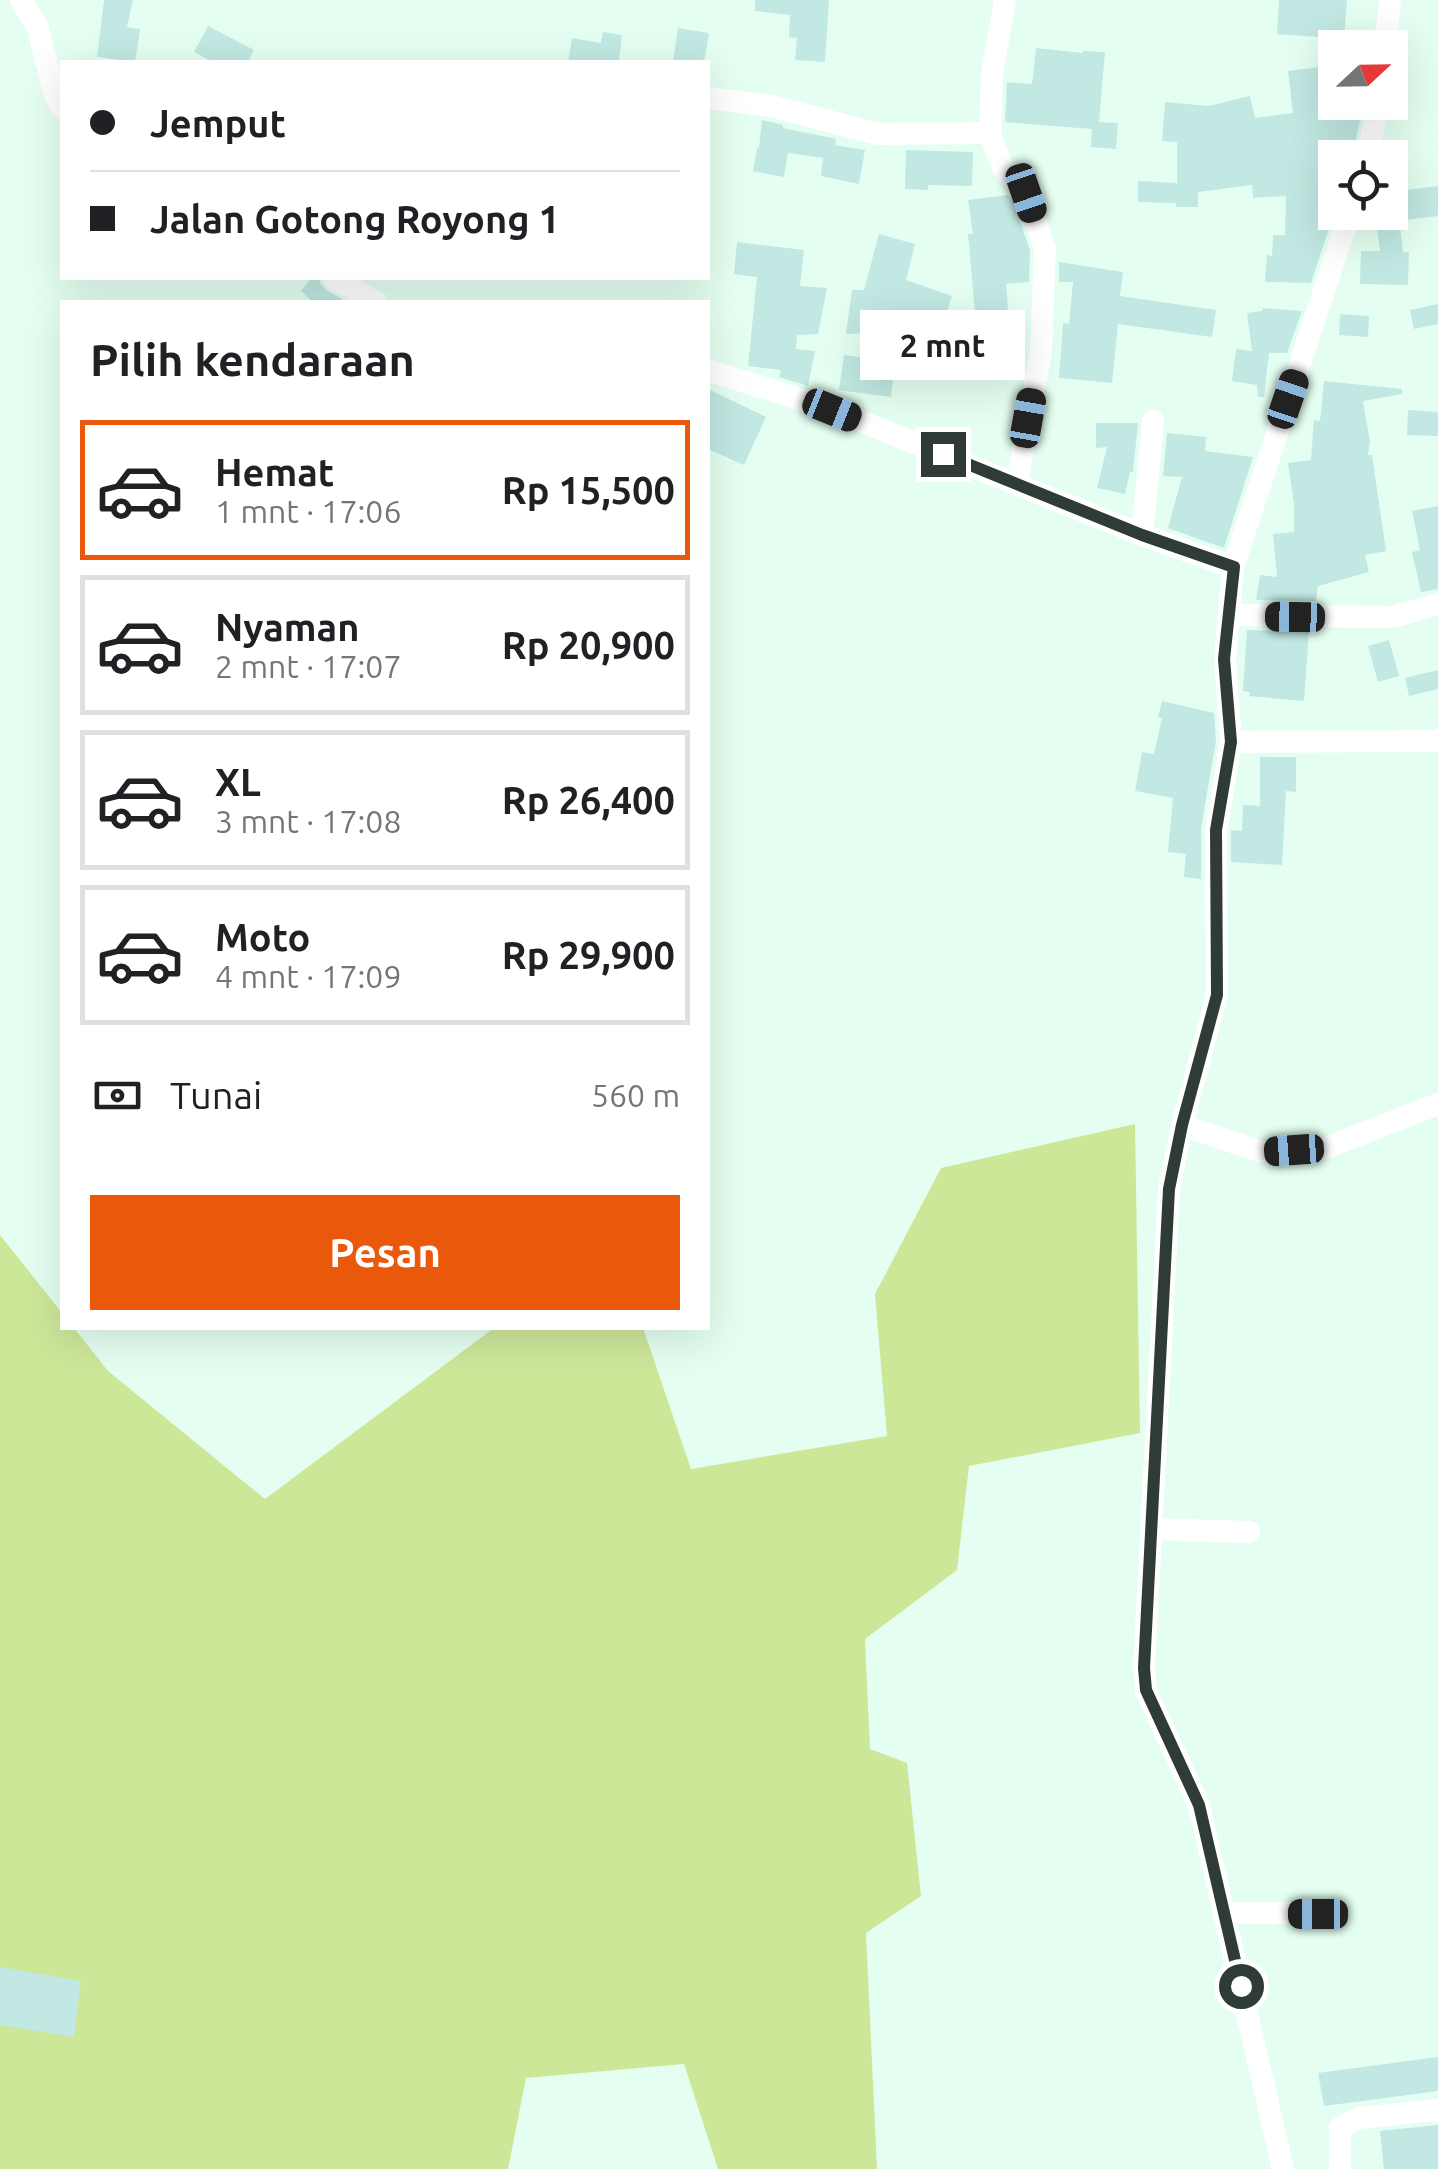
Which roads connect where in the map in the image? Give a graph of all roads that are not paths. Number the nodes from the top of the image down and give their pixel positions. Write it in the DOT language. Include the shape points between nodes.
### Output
graph roads {
  1 [pos="22,0"];
  2 [pos="1005,0"];
  3 [pos="1390,0"];
  4 [pos="1387,30"];
  5 [pos="710,98"];
  6 [pos="60,104"];
  7 [pos="990,133"];
  8 [pos="1344,230"];
  9 [pos="338,280"];
  10 [pos="372,300"];
  11 [pos="710,371"];
  12 [pos="1152,422"];
  13 [pos="1016,483"];
  14 [pos="1142,535"];
  15 [pos="1234,567"];
  16 [pos="1438,604"];
  17 [pos="1228,615"];
  18 [pos="1438,741"];
  19 [pos="1231,742"];
  20 [pos="1438,1104"];
  21 [pos="1182,1125"];
  22 [pos="1151,1529"];
  23 [pos="1249,1532"];
  24 [pos="1224,1914"];
  25 [pos="1318,1914"];
  26 [pos="1438,2110"];
  27 [pos="1284,2169"];
  28 [pos="1340,2169"];
  1 -- 6 [label="street" via="38,28"];
  2 -- 7 [label="street"];
  3 -- 4 [label="street"];
  5 -- 7 [label="street" via="771,106 878,134"];
  7 -- 13 [label="street" via="1002,166 1026,193 1045,248 1040,352"];
  8 -- 15 [label="street"];
  9 -- 10 [label="street"];
  11 -- 13 [label="street" via="832,410"];
  12 -- 14 [label="street"];
  13 -- 14 [label="street"];
  14 -- 15 [label="street"];
  15 -- 17 [label="street"];
  16 -- 17 [label="street" via="1392,617"];
  17 -- 19 [label="street" via="1224,659"];
  18 -- 19 [label="street"];
  19 -- 21 [label="street" via="1216,830 1217,995"];
  20 -- 21 [label="street" via="1326,1148 1262,1152"];
  21 -- 22 [label="street" via="1169,1189"];
  22 -- 23 [label="street"];
  22 -- 24 [label="street" via="1146,1690 1199,1805"];
  24 -- 25 [label="street"];
  24 -- 27 [label="street"];
  26 -- 28 [label="street" via="1359,2118 1340,2128"];
}
